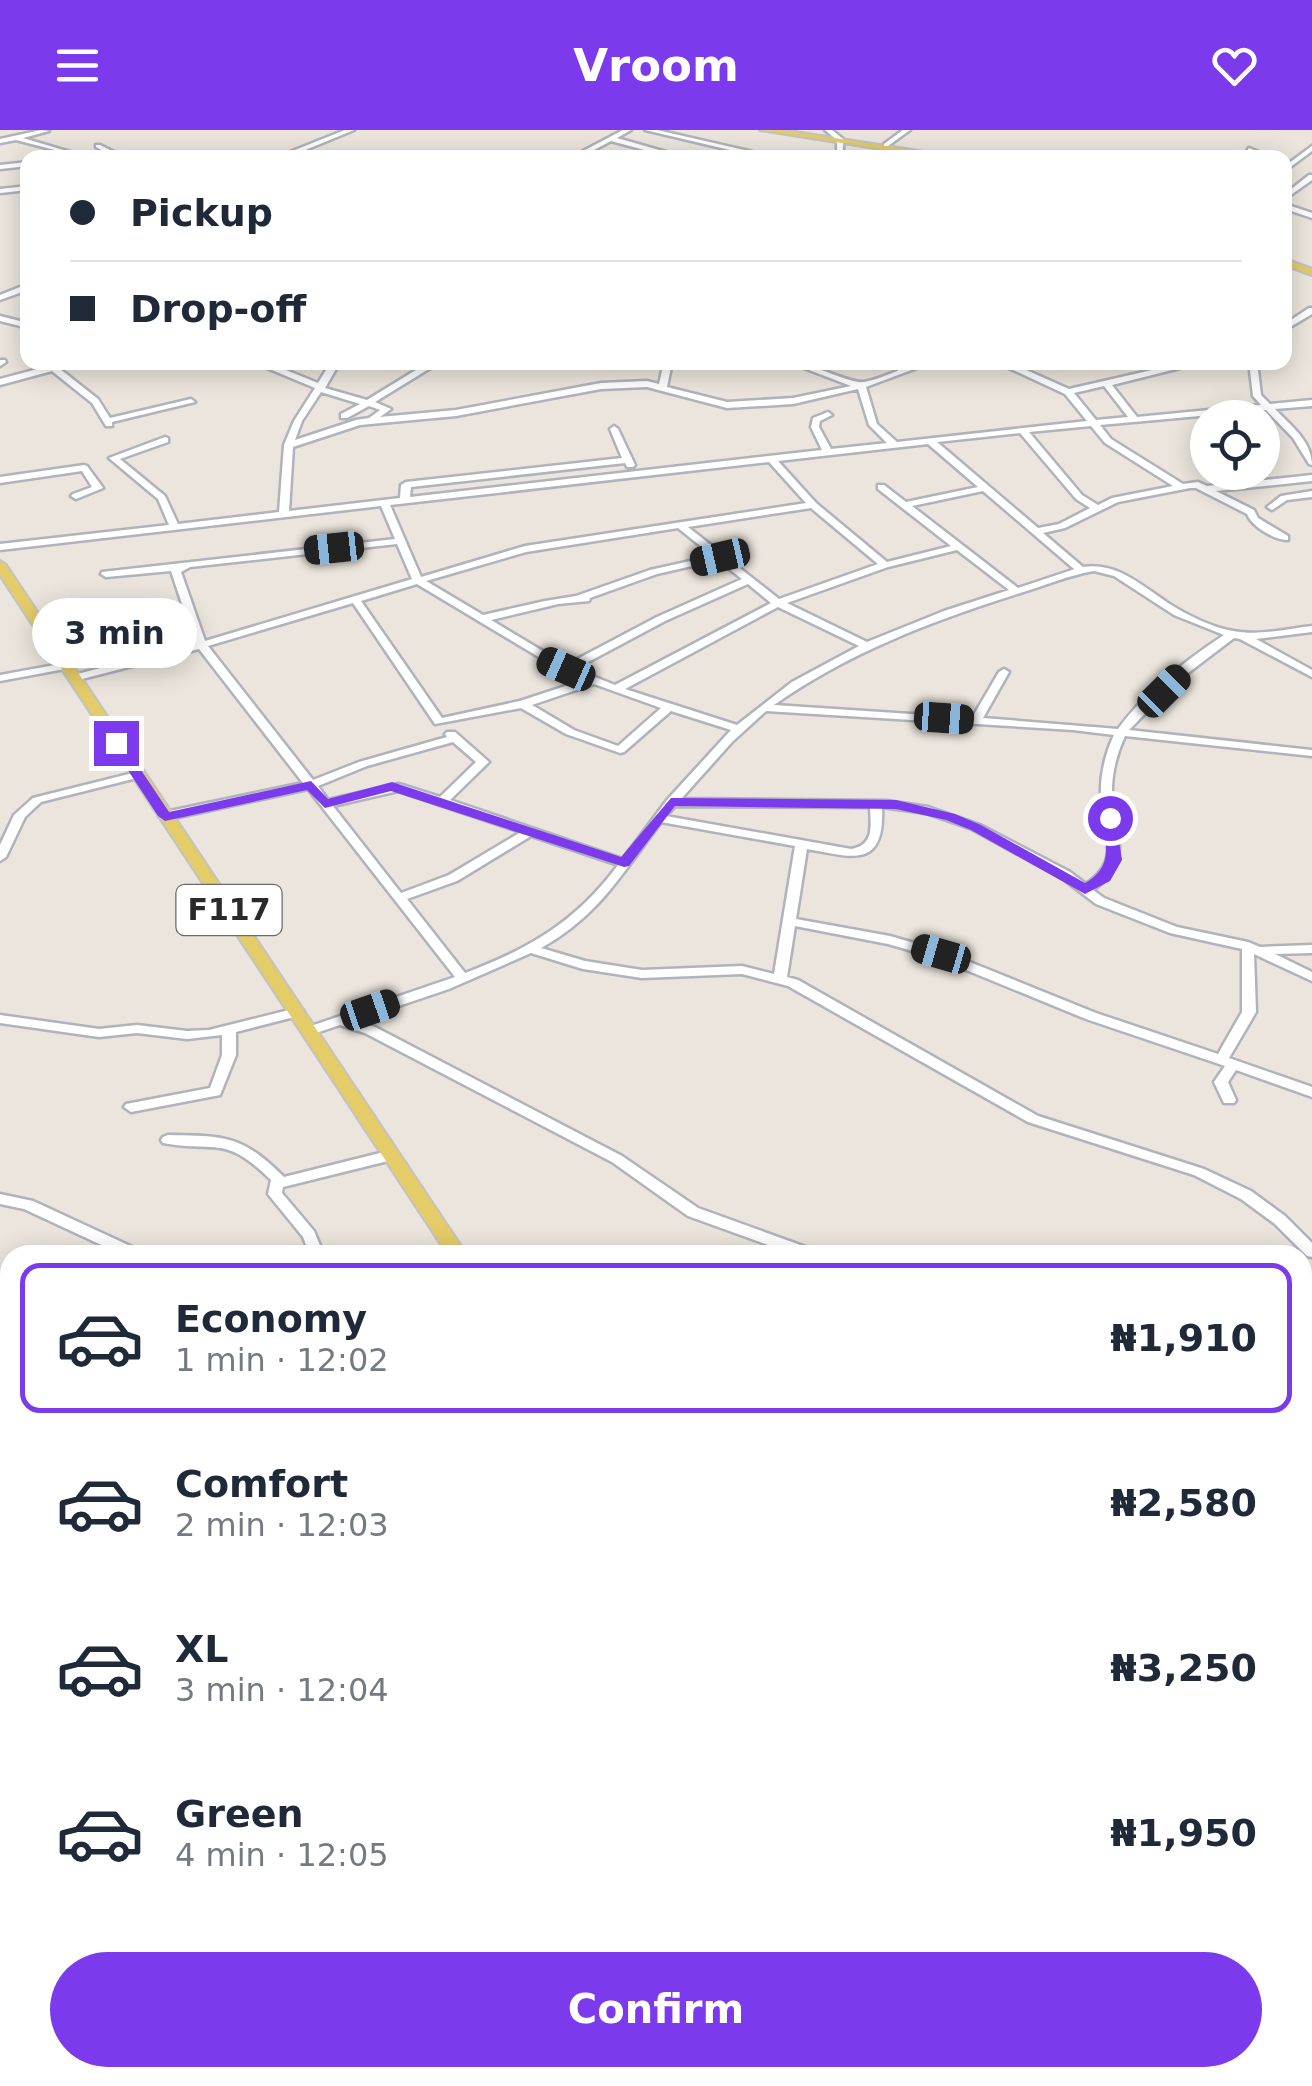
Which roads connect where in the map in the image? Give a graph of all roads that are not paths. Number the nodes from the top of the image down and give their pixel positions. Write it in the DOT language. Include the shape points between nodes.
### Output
graph roads {
  1 [pos="351,130"];
  2 [pos="628,130"];
  3 [pos="648,130"];
  4 [pos="764,130"];
  5 [pos="828,130"];
  6 [pos="908,130"];
  7 [pos="46,131"];
  8 [pos="20,139"];
  9 [pos="611,139"];
  10 [pos="840,139"];
  11 [pos="0,140"];
  12 [pos="886,145"];
  13 [pos="98,146"];
  14 [pos="58,150"];
  15 [pos="106,150"];
  16 [pos="299,150"];
  17 [pos="589,150"];
  18 [pos="653,150"];
  19 [pos="744,150"];
  20 [pos="840,150"];
  21 [pos="914,150"];
  22 [pos="1312,174"];
  23 [pos="1292,187"];
  24 [pos="1296,188"];
  25 [pos="1292,191"];
  26 [pos="1312,192"];
  27 [pos="50,370"];
  28 [pos="55,370"];
  29 [pos="276,370"];
  30 [pos="331,370"];
  31 [pos="423,370"];
  32 [pos="666,370"];
  33 [pos="815,370"];
  34 [pos="906,370"];
  35 [pos="1018,370"];
  36 [pos="1155,370"];
  37 [pos="1254,370"];
  38 [pos="0,382"];
  39 [pos="1105,382"];
  40 [pos="860,386"];
  41 [pos="320,388"];
  42 [pos="662,388"];
  43 [pos="1068,392"];
  44 [pos="1261,400"];
  45 [pos="191,402"];
  46 [pos="368,403"];
  47 [pos="1312,403"];
  48 [pos="1280,406"];
  49 [pos="1190,414"];
  50 [pos="828,415"];
  51 [pos="344,416"];
  52 [pos="1134,419"];
  53 [pos="371,420"];
  54 [pos="1280,421"];
  55 [pos="1091,423"];
  56 [pos="614,430"];
  57 [pos="1022,430"];
  58 [pos="165,440"];
  59 [pos="930,440"];
  60 [pos="895,444"];
  61 [pos="290,445"];
  62 [pos="828,452"];
  63 [pos="771,459"];
  64 [pos="627,460"];
  65 [pos="1312,462"];
  66 [pos="634,474"];
  67 [pos="1312,478"];
  68 [pos="0,480"];
  69 [pos="1280,481"];
  70 [pos="1190,486"];
  71 [pos="882,487"];
  72 [pos="1182,487"];
  73 [pos="986,488"];
  74 [pos="1207,490"];
  75 [pos="1312,494"];
  76 [pos="76,496"];
  77 [pos="404,500"];
  78 [pos="384,504"];
  79 [pos="905,505"];
  80 [pos="814,506"];
  81 [pos="1272,507"];
  82 [pos="1098,509"];
  83 [pos="284,515"];
  84 [pos="680,525"];
  85 [pos="174,527"];
  86 [pos="1037,531"];
  87 [pos="1285,538"];
  88 [pos="399,541"];
  89 [pos="0,547"];
  90 [pos="959,547"];
  91 [pos="720,557"];
  92 [pos="0,565"];
  93 [pos="885,565"];
  94 [pos="178,567"];
  95 [pos="1078,567"];
  96 [pos="106,574"];
  97 [pos="416,580"];
  98 [pos="749,580"];
  99 [pos="1016,591"];
  100 [pos="355,599"];
  101 [pos="778,603"];
  102 [pos="479,620"];
  103 [pos="1312,629"];
  104 [pos="1235,635"];
  105 [pos="201,645"];
  106 [pos="868,646"];
  107 [pos="566,669"];
  108 [pos="70,672"];
  109 [pos="1004,672"];
  110 [pos="1312,674"];
  111 [pos="0,678"];
  112 [pos="592,681"];
  113 [pos="616,690"];
  114 [pos="524,704"];
  115 [pos="669,707"];
  116 [pos="762,708"];
  117 [pos="976,720"];
  118 [pos="441,723"];
  119 [pos="740,729"];
  120 [pos="1121,732"];
  121 [pos="455,738"];
  122 [pos="1312,753"];
  123 [pos="137,775"];
  124 [pos="311,785"];
  125 [pos="441,802"];
  126 [pos="671,802"];
  127 [pos="325,804"];
  128 [pos="876,805"];
  129 [pos="165,816"];
  130 [pos="658,818"];
  131 [pos="529,832"];
  132 [pos="802,843"];
  133 [pos="0,857"];
  134 [pos="624,863"];
  135 [pos="1085,890"];
  136 [pos="398,898"];
  137 [pos="792,922"];
  138 [pos="529,948"];
  139 [pos="1254,948"];
  140 [pos="1312,949"];
  141 [pos="1312,977"];
  142 [pos="462,978"];
  143 [pos="780,979"];
  144 [pos="297,1012"];
  145 [pos="0,1019"];
  146 [pos="339,1021"];
  147 [pos="229,1028"];
  148 [pos="310,1030"];
  149 [pos="1227,1062"];
  150 [pos="1312,1092"];
  151 [pos="1229,1100"];
  152 [pos="131,1107"];
  153 [pos="168,1140"];
  154 [pos="392,1155"];
  155 [pos="280,1181"];
  156 [pos="0,1200"];
  157 [pos="97,1245"];
  158 [pos="312,1245"];
  159 [pos="451,1245"];
  160 [pos="784,1245"];
  161 [pos="1305,1245"];
  1 -- 16 [label="street"];
  2 -- 9 [label="street"];
  3 -- 19 [label="street"];
  4 -- 10 [label="main road"];
  5 -- 10 [label="street"];
  6 -- 12 [label="street"];
  7 -- 8 [label="street"];
  8 -- 11 [label="street"];
  8 -- 14 [label="street"];
  9 -- 17 [label="street"];
  9 -- 18 [label="street"];
  10 -- 12 [label="main road"];
  10 -- 20 [label="street"];
  12 -- 21 [label="main road"];
  13 -- 15 [label="street"];
  22 -- 24 [label="street"];
  23 -- 24 [label="street"];
  24 -- 25 [label="street"];
  24 -- 26 [label="street"];
  27 -- 38 [label="street"];
  28 -- 45 [label="street" via="95,401 108,422"];
  29 -- 41 [label="street"];
  30 -- 41 [label="street"];
  31 -- 46 [label="street"];
  32 -- 42 [label="street"];
  33 -- 40 [label="street"];
  34 -- 40 [label="street"];
  35 -- 43 [label="street"];
  36 -- 39 [label="street"];
  37 -- 44 [label="street"];
  39 -- 43 [label="street"];
  39 -- 52 [label="street"];
  40 -- 42 [label="street" via="794,402 727,405"];
  40 -- 60 [label="street" via="873,424"];
  41 -- 46 [label="street"];
  41 -- 61 [label="street"];
  42 -- 53 [label="street" via="601,386 456,413"];
  43 -- 55 [label="street"];
  46 -- 51 [label="street"];
  46 -- 53 [label="street" via="387,409"];
  47 -- 48 [label="street"];
  49 -- 52 [label="street"];
  50 -- 62 [label="street" via="815,426"];
  52 -- 55 [label="street"];
  53 -- 61 [label="street"];
  54 -- 65 [label="street"];
  55 -- 57 [label="street"];
  55 -- 72 [label="street"];
  56 -- 64 [label="street"];
  57 -- 59 [label="street"];
  57 -- 82 [label="street" via="1079,497"];
  58 -- 85 [label="street" via="114,458 162,498"];
  59 -- 60 [label="street"];
  59 -- 73 [label="street"];
  60 -- 62 [label="street"];
  61 -- 83 [label="street"];
  62 -- 63 [label="street"];
  63 -- 66 [label="street"];
  63 -- 80 [label="street"];
  64 -- 66 [label="street"];
  64 -- 77 [label="street" via="406,485"];
  66 -- 77 [label="street"];
  67 -- 69 [label="street"];
  68 -- 76 [label="street" via="84,468 98,488"];
  70 -- 72 [label="street"];
  71 -- 79 [label="street"];
  72 -- 82 [label="street"];
  73 -- 79 [label="street"];
  73 -- 86 [label="street"];
  74 -- 87 [label="street"];
  75 -- 81 [label="street"];
  77 -- 78 [label="street"];
  78 -- 83 [label="street"];
  78 -- 88 [label="street"];
  79 -- 90 [label="street"];
  80 -- 84 [label="street"];
  80 -- 93 [label="street"];
  82 -- 86 [label="street"];
  83 -- 85 [label="street"];
  84 -- 91 [label="street"];
  84 -- 97 [label="street" via="524,550"];
  85 -- 89 [label="street"];
  86 -- 95 [label="street"];
  88 -- 94 [label="street"];
  88 -- 97 [label="street"];
  90 -- 93 [label="street"];
  90 -- 99 [label="street"];
  91 -- 98 [label="street"];
  91 -- 102 [label="street" via="654,572 583,599 560,598"];
  92 -- 108 [label="main road, F117"];
  93 -- 101 [label="street"];
  94 -- 96 [label="street"];
  94 -- 105 [label="street"];
  95 -- 99 [label="street"];
  95 -- 104 [label="street" via="1121,575 1175,611"];
  97 -- 100 [label="street"];
  97 -- 102 [label="street"];
  98 -- 101 [label="street"];
  98 -- 107 [label="street"];
  99 -- 106 [label="street"];
  100 -- 105 [label="street"];
  100 -- 118 [label="street"];
  101 -- 106 [label="street"];
  101 -- 113 [label="street"];
  102 -- 107 [label="street"];
  103 -- 104 [label="street"];
  104 -- 110 [label="street"];
  104 -- 120 [label="street" via="1197,658"];
  105 -- 108 [label="street"];
  105 -- 124 [label="street"];
  106 -- 116 [label="street"];
  107 -- 112 [label="street"];
  108 -- 111 [label="street"];
  108 -- 123 [label="main road, F117"];
  109 -- 117 [label="street"];
  112 -- 113 [label="street"];
  112 -- 114 [label="street"];
  113 -- 115 [label="street"];
  114 -- 115 [label="street" via="570,732 620,750"];
  114 -- 118 [label="street"];
  115 -- 119 [label="street"];
  116 -- 117 [label="street"];
  116 -- 119 [label="street"];
  117 -- 120 [label="street"];
  118 -- 121 [label="street"];
  119 -- 126 [label="street"];
  120 -- 122 [label="street"];
  120 -- 135 [label="street" via="1106,798 1115,860"];
  121 -- 124 [label="street"];
  121 -- 125 [label="street" via="482,762"];
  123 -- 129 [label="main road, F117"];
  123 -- 133 [label="street" via="37,800 20,815"];
  124 -- 127 [label="street"];
  124 -- 129 [label="street"];
  125 -- 127 [label="street" via="392,786"];
  125 -- 131 [label="street"];
  126 -- 128 [label="street"];
  126 -- 130 [label="street"];
  127 -- 136 [label="street"];
  128 -- 132 [label="street" via="875,842 867,850 852,854"];
  128 -- 135 [label="street" via="950,817"];
  129 -- 144 [label="main road, F117"];
  130 -- 132 [label="street"];
  130 -- 134 [label="street"];
  131 -- 134 [label="street"];
  131 -- 136 [label="street" via="454,878"];
  132 -- 137 [label="street"];
  134 -- 138 [label="street" via="574,922"];
  135 -- 139 [label="street" via="1174,930"];
  136 -- 142 [label="street"];
  137 -- 143 [label="street"];
  137 -- 149 [label="street" via="941,954 1090,1016"];
  138 -- 142 [label="street"];
  138 -- 143 [label="street" via="642,974 730,970"];
  139 -- 140 [label="street"];
  139 -- 141 [label="street"];
  139 -- 149 [label="street" via="1249,1012"];
  142 -- 146 [label="street"];
  143 -- 161 [label="street" via="1033,1119 1198,1172 1246,1196"];
  144 -- 147 [label="street"];
  144 -- 148 [label="main road, F117"];
  145 -- 147 [label="street" via="99,1032 188,1035"];
  146 -- 148 [label="street"];
  146 -- 160 [label="street" via="370,1030 617,1159 693,1212"];
  147 -- 152 [label="street" via="229,1055 216,1092"];
  148 -- 154 [label="main road, F117"];
  149 -- 150 [label="street"];
  149 -- 151 [label="street" via="1221,1082"];
  153 -- 155 [label="street" via="234,1142"];
  154 -- 155 [label="street"];
  154 -- 159 [label="main road, F117"];
  155 -- 158 [label="street" via="276,1194"];
  156 -- 157 [label="street" via="28,1205"];
}
